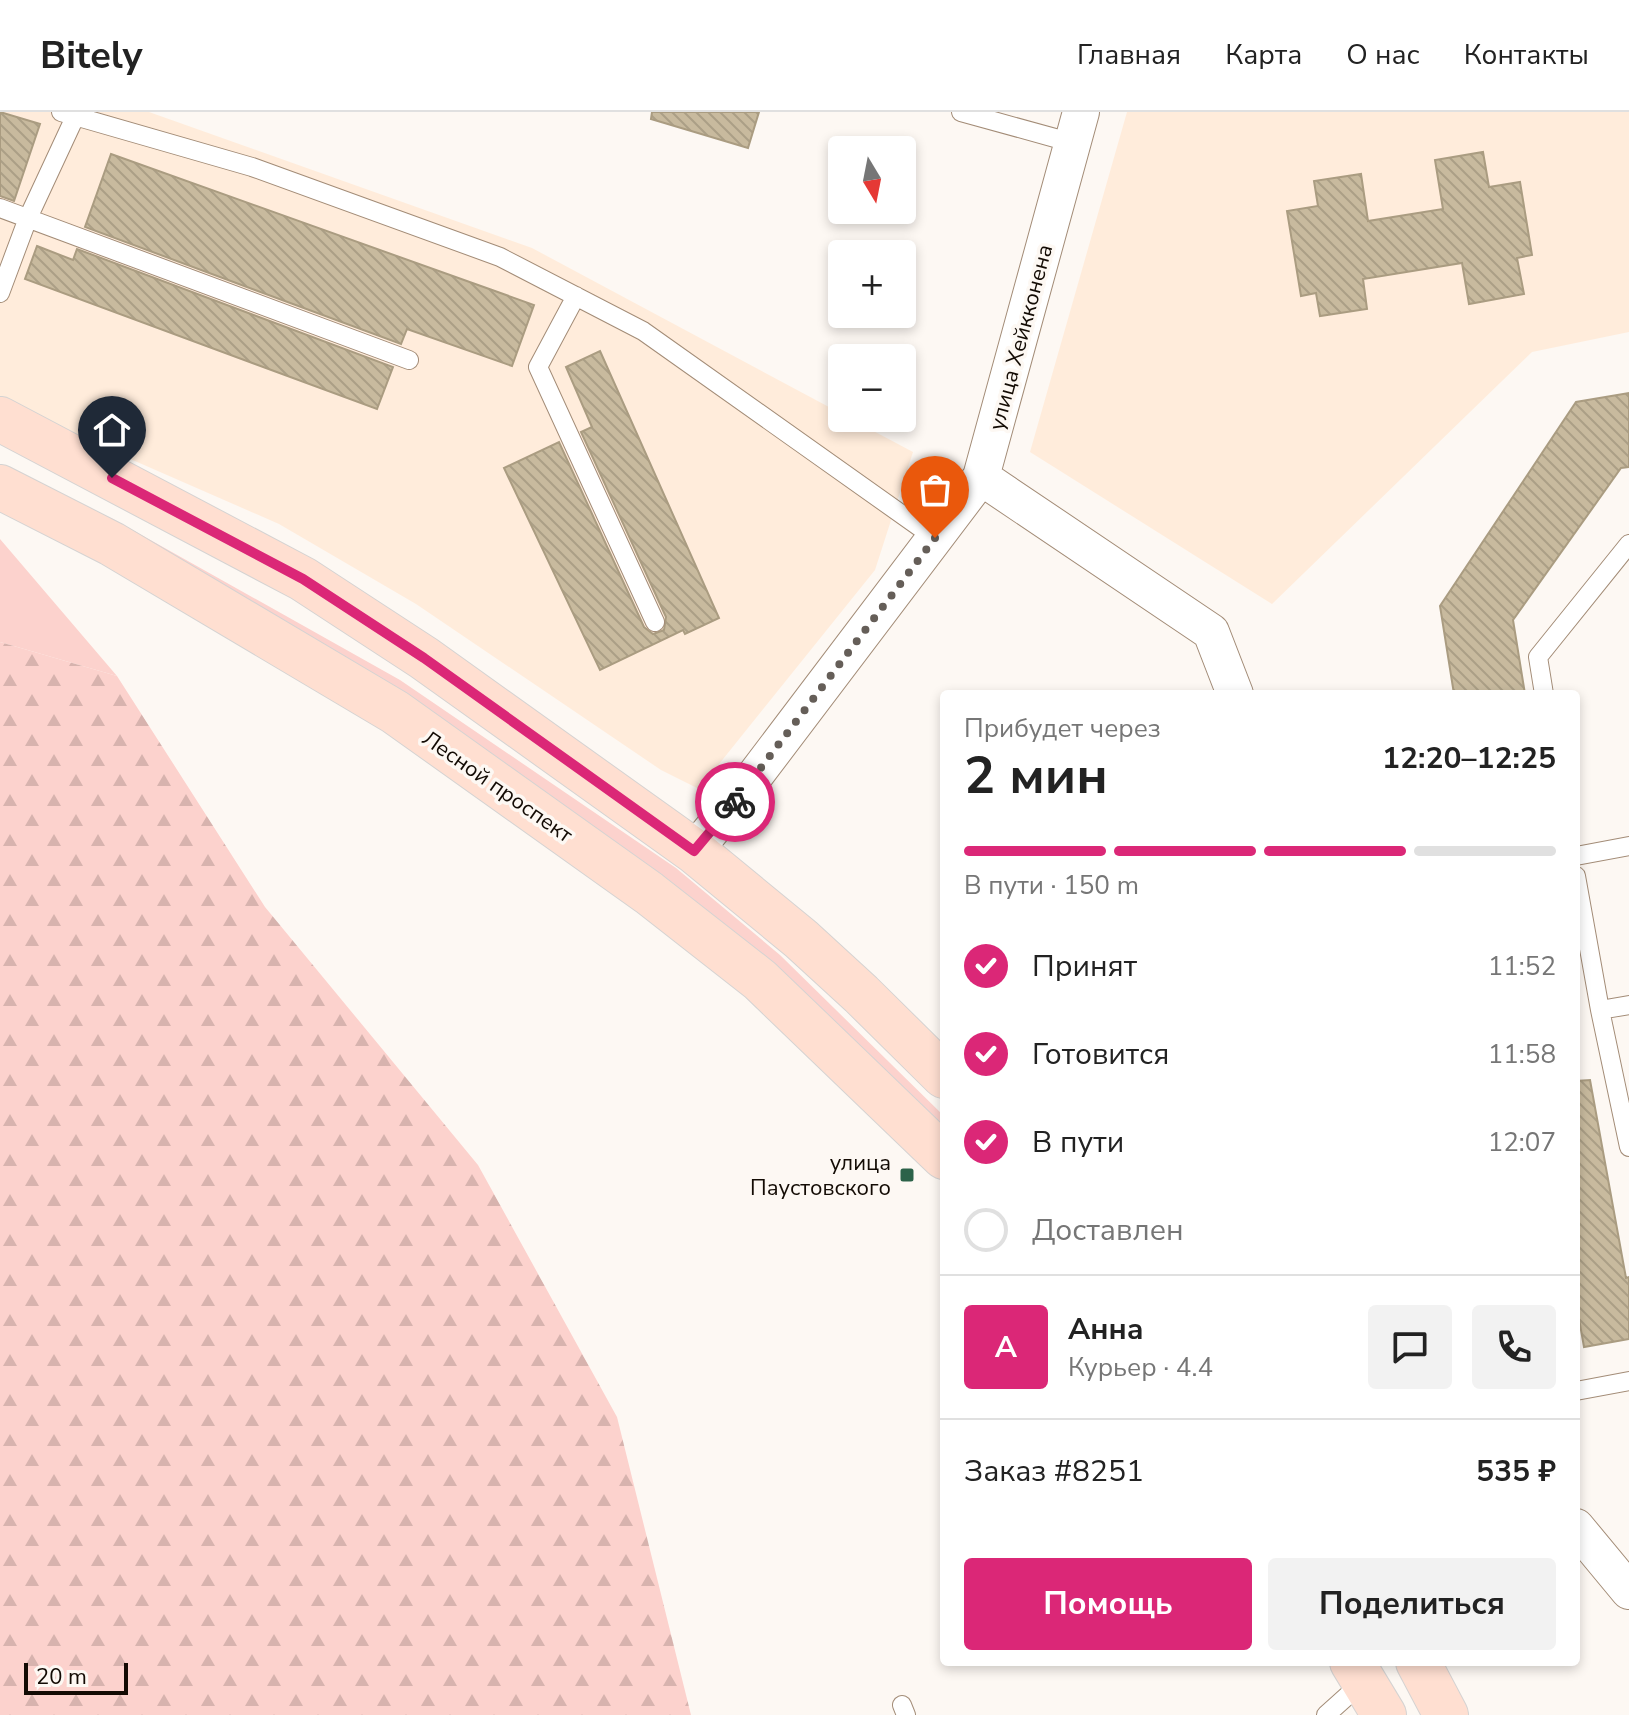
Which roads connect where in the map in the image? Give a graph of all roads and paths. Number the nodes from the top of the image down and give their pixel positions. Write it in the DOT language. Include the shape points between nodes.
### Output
graph roads {
  1 [pos="961,112"];
  2 [pos="68,114"];
  3 [pos="1077,128"];
  4 [pos="0,208"];
  5 [pos="28,218"];
  6 [pos="0,293"];
  7 [pos="576,296"];
  8 [pos="409,360"];
  9 [pos="0,419"];
  10 [pos="981,477"];
  11 [pos="0,487"];
  12 [pos="935,538"];
  13 [pos="1629,544"];
  14 [pos="655,622"];
  15 [pos="1233,690"];
  16 [pos="1543,690"];
  17 [pos="1629,846"];
  18 [pos="694,851"];
  19 [pos="1580,855"];
  20 [pos="1581,932"];
  21 [pos="1629,1005"];
  22 [pos="1600,1010"];
  23 [pos="940,1072"];
  24 [pos="1629,1147"];
  25 [pos="940,1153"];
  26 [pos="1629,1381"];
  27 [pos="1580,1390"];
  28 [pos="1580,1532"];
  29 [pos="1629,1591"];
  30 [pos="1420,1666"];
  31 [pos="1374,1680"];
  32 [pos="1326,1715"];
  33 [pos="1446,1715"];
  1 -- 3 [label="lane"];
  2 -- 5 [label="lane"];
  2 -- 7 [label="lane" via="252,167 500,257"];
  3 -- 10 [label="street, улица Хейкконена"];
  4 -- 5 [label="lane"];
  5 -- 6 [label="lane"];
  5 -- 8 [label="lane"];
  7 -- 12 [label="lane" via="643,331"];
  7 -- 14 [label="lane" via="538,367"];
  9 -- 18 [label="main road" via="303,579 424,658"];
  10 -- 12 [label="street, улица Хейкконена"];
  10 -- 15 [label="street" via="1211,632"];
  11 -- 25 [label="main road, Лесной проспект" via="112,544 434,739 760,980"];
  12 -- 18 [label="street, улица Хейкконена"];
  13 -- 16 [label="lane" via="1538,657"];
  17 -- 19 [label="lane"];
  18 -- 23 [label="main road" via="801,939"];
  20 -- 22 [label="lane"];
  21 -- 22 [label="lane"];
  22 -- 24 [label="lane"];
  26 -- 27 [label="lane"];
  28 -- 29 [label="street"];
  30 -- 33 [label="main road"];
  31 -- 32 [label="lane"];
}
